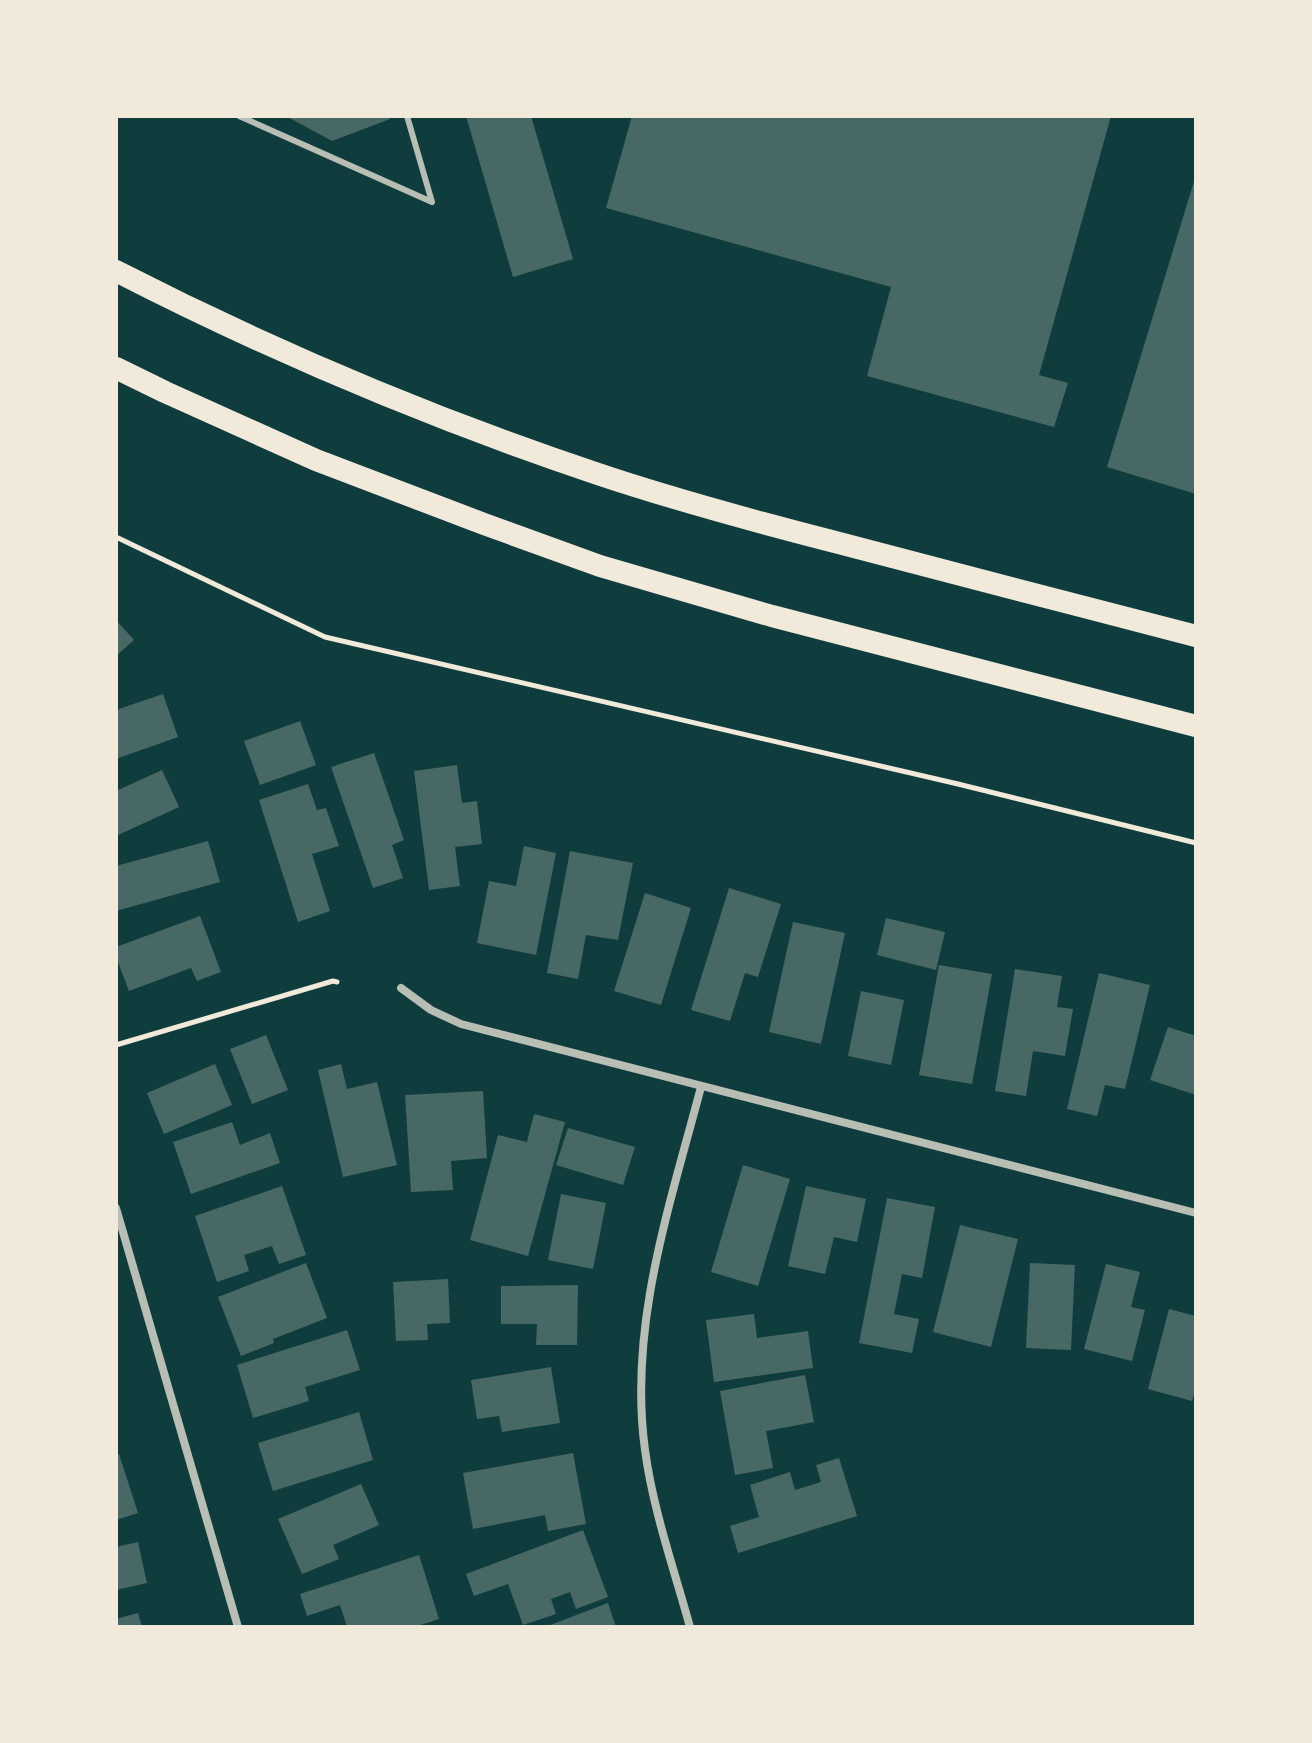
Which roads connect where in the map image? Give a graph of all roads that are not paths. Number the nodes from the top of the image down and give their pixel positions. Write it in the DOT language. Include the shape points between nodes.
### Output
graph roads {
  1 [pos="239,116"];
  2 [pos="407,116"];
  3 [pos="116,271"];
  4 [pos="116,368"];
  5 [pos="1196,636"];
  6 [pos="1196,726"];
  7 [pos="401,988"];
  8 [pos="701,1087"];
  9 [pos="116,1208"];
  10 [pos="1196,1213"];
  11 [pos="238,1627"];
  12 [pos="690,1627"];
  1 -- 2 [label="lane" via="432,202"];
  3 -- 5 [label="highway" via="337,375 596,474"];
  4 -- 6 [label="highway" via="316,460 600,566"];
  7 -- 8 [label="street" via="461,1024"];
  8 -- 10 [label="street"];
  8 -- 12 [label="street" via="648,1297 640,1364 647,1464"];
  9 -- 11 [label="street"];
}
